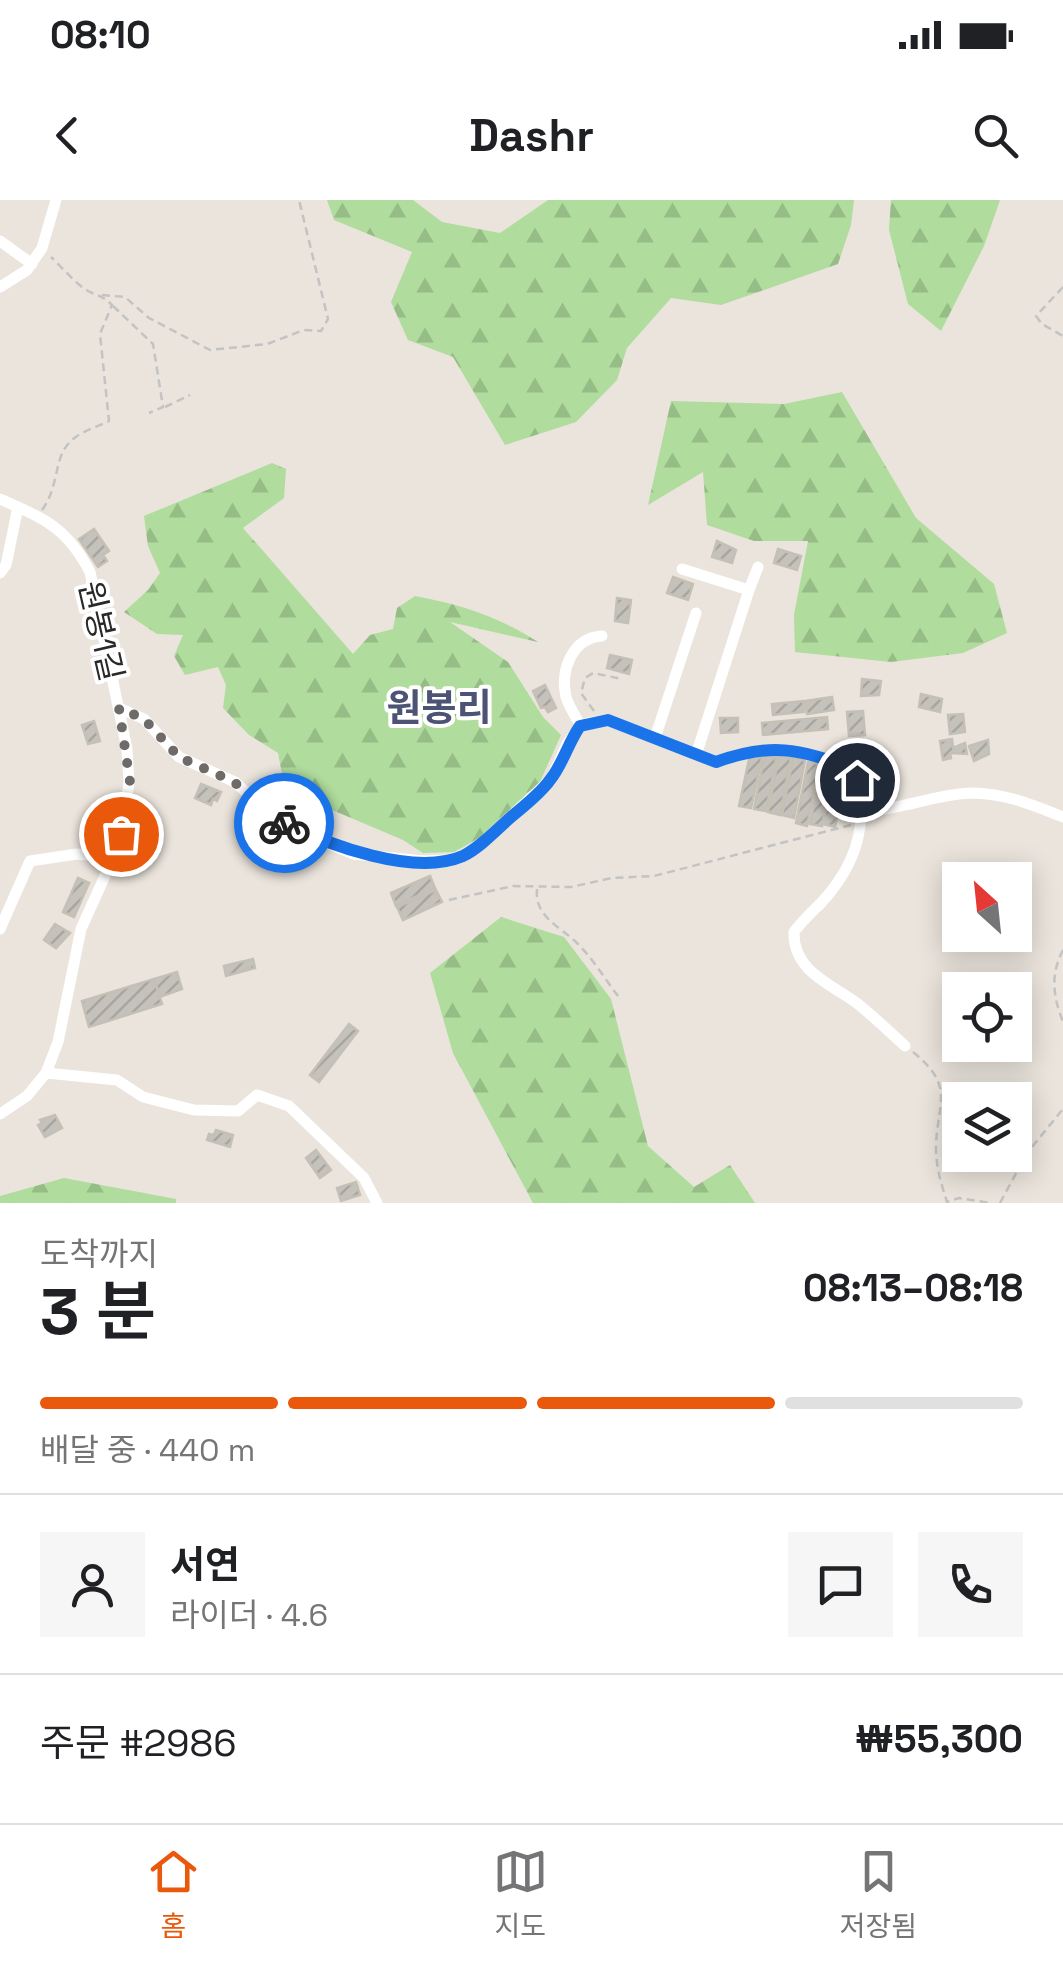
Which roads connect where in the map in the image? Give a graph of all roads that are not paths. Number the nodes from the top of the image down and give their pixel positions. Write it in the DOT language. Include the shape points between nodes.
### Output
graph roads {
  1 [pos="56,200"];
  2 [pos="0,241"];
  3 [pos="32,264"];
  4 [pos="0,287"];
  5 [pos="0,499"];
  6 [pos="18,507"];
  7 [pos="758,567"];
  8 [pos="682,568"];
  9 [pos="0,573"];
  10 [pos="749,590"];
  11 [pos="696,613"];
  12 [pos="602,636"];
  13 [pos="119,708"];
  14 [pos="580,726"];
  15 [pos="655,738"];
  16 [pos="697,752"];
  17 [pos="859,799"];
  18 [pos="1063,817"];
  19 [pos="113,858"];
  20 [pos="0,929"];
  21 [pos="904,1046"];
  22 [pos="46,1074"];
  23 [pos="0,1114"];
  24 [pos="377,1203"];
  1 -- 3 [label="street"];
  2 -- 3 [label="street"];
  3 -- 4 [label="street"];
  5 -- 6 [label="street, 원봉1길"];
  6 -- 9 [label="street"];
  6 -- 13 [label="street, 원봉1길" via="55,524 90,572"];
  7 -- 10 [label="street"];
  8 -- 10 [label="street"];
  10 -- 16 [label="street"];
  11 -- 15 [label="street"];
  12 -- 14 [label="street" via="582,641 568,661 566,696"];
  13 -- 14 [label="street" via="144,719 179,757 234,782 308,835 354,854 424,862 464,855 484,841 551,779"];
  13 -- 19 [label="street, 원봉1길" via="130,782"];
  14 -- 15 [label="street" via="608,720"];
  15 -- 16 [label="street"];
  16 -- 17 [label="street" via="716,762 777,747 833,761 852,768"];
  17 -- 18 [label="street" via="877,810 988,794"];
  17 -- 21 [label="street" via="862,833 823,901 794,932 794,942 821,983 853,1000"];
  19 -- 20 [label="street" via="77,854 30,861"];
  19 -- 22 [label="street, 원봉1길" via="81,929"];
  22 -- 23 [label="street, 원봉1길"];
  22 -- 24 [label="street" via="116,1080 143,1097 194,1110 238,1111 256,1094 272,1098 289,1106 364,1178"];
}
